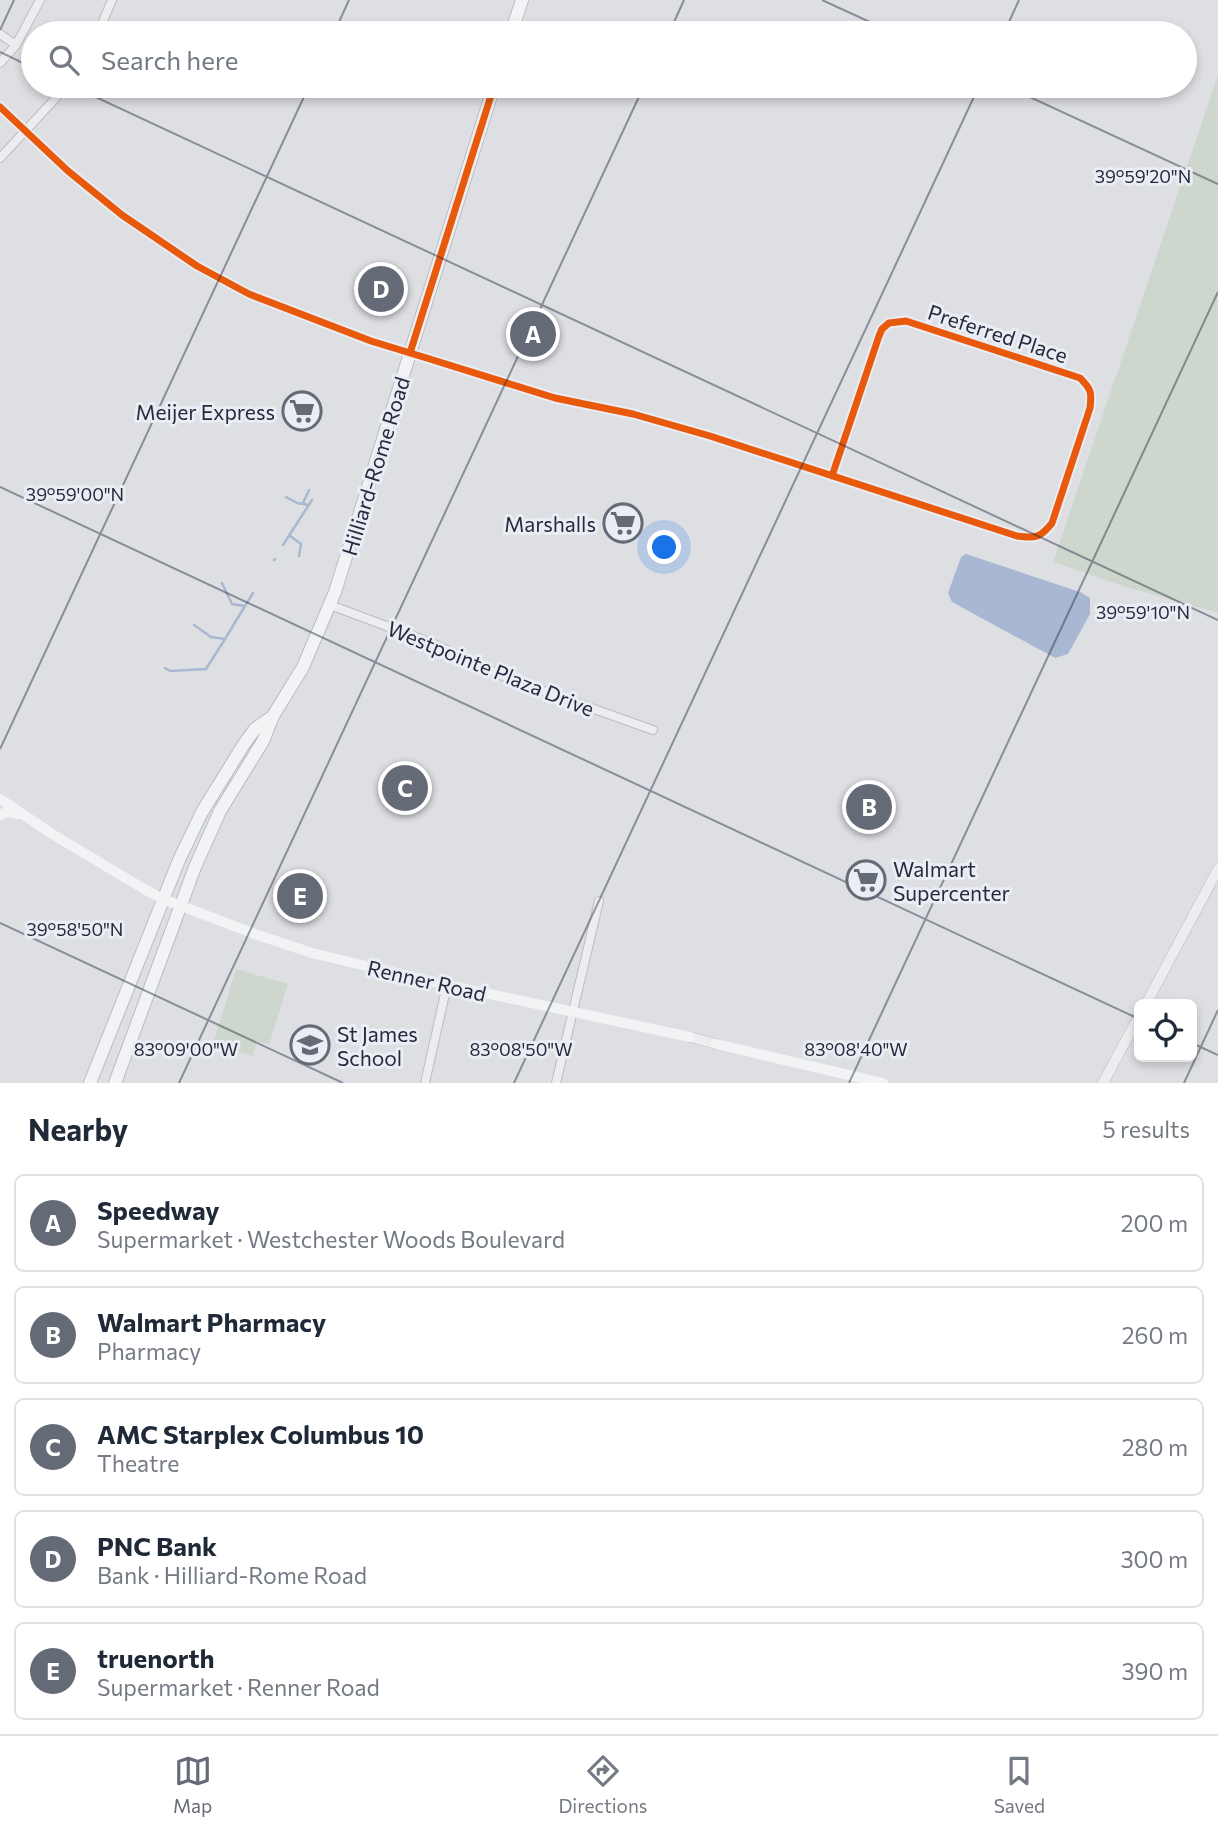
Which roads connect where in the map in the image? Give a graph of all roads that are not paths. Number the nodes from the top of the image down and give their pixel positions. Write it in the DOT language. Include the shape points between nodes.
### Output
graph roads {
  1 [pos="40,0"];
  2 [pos="112,0"];
  3 [pos="522,0"];
  4 [pos="29,21"];
  5 [pos="103,21"];
  6 [pos="515,21"];
  7 [pos="0,34"];
  8 [pos="21,36"];
  9 [pos="16,45"];
  10 [pos="0,63"];
  11 [pos="56,98"];
  12 [pos="490,98"];
  13 [pos="0,107"];
  14 [pos="25,131"];
  15 [pos="0,158"];
  16 [pos="410,353"];
  17 [pos="832,476"];
  18 [pos="330,605"];
  19 [pos="273,716"];
  20 [pos="653,730"];
  21 [pos="0,799"];
  22 [pos="21,814"];
  23 [pos="0,815"];
  24 [pos="1218,869"];
  25 [pos="163,900"];
  26 [pos="600,901"];
  27 [pos="180,906"];
  28 [pos="447,985"];
  29 [pos="1149,999"];
  30 [pos="574,1013"];
  31 [pos="1134,1025"];
  32 [pos="691,1037"];
  33 [pos="716,1044"];
  34 [pos="90,1083"];
  35 [pos="115,1083"];
  36 [pos="425,1083"];
  37 [pos="556,1083"];
  38 [pos="884,1083"];
  39 [pos="1103,1083"];
  1 -- 4 [label="street"];
  2 -- 5 [label="street"];
  3 -- 6 [label="main road"];
  7 -- 9 [label="street"];
  8 -- 9 [label="street"];
  9 -- 10 [label="street"];
  11 -- 14 [label="street"];
  12 -- 16 [label="main road, Hilliard-Rome Road"];
  13 -- 14 [label="street"];
  14 -- 15 [label="street"];
  14 -- 16 [label="street" via="93,192 197,266 249,294"];
  16 -- 17 [label="street" via="555,398 651,418"];
  16 -- 18 [label="main road, Hilliard-Rome Road"];
  17 -- 17 [label="street, Preferred Place" via="1031,538 1043,534 1052,523 1092,397 1080,378 906,321 889,323 878,336"];
  18 -- 19 [label="main road, Hilliard-Rome Road" via="303,667"];
  18 -- 20 [label="street, Westpointe Plaza Drive" via="501,675"];
  19 -- 25 [label="main road, Hilliard-Rome Road" via="255,729 202,812"];
  19 -- 27 [label="main road, Hilliard-Rome Road" via="220,811"];
  21 -- 22 [label="main road, Renner Road"];
  22 -- 23 [label="main road"];
  22 -- 25 [label="main road, Renner Road"];
  24 -- 29 [label="street"];
  25 -- 27 [label="main road, Renner Road"];
  25 -- 34 [label="main road, Hilliard-Rome Road"];
  26 -- 30 [label="street"];
  27 -- 28 [label="main road, Renner Road" via="312,953"];
  27 -- 35 [label="main road, Hilliard-Rome Road"];
  28 -- 30 [label="main road, Renner Road"];
  28 -- 36 [label="street"];
  30 -- 32 [label="main road, Renner Road"];
  30 -- 37 [label="street"];
  31 -- 39 [label="street"];
  32 -- 33 [label="street, Renner Road"];
  33 -- 38 [label="main road, Renner Road"];
}
